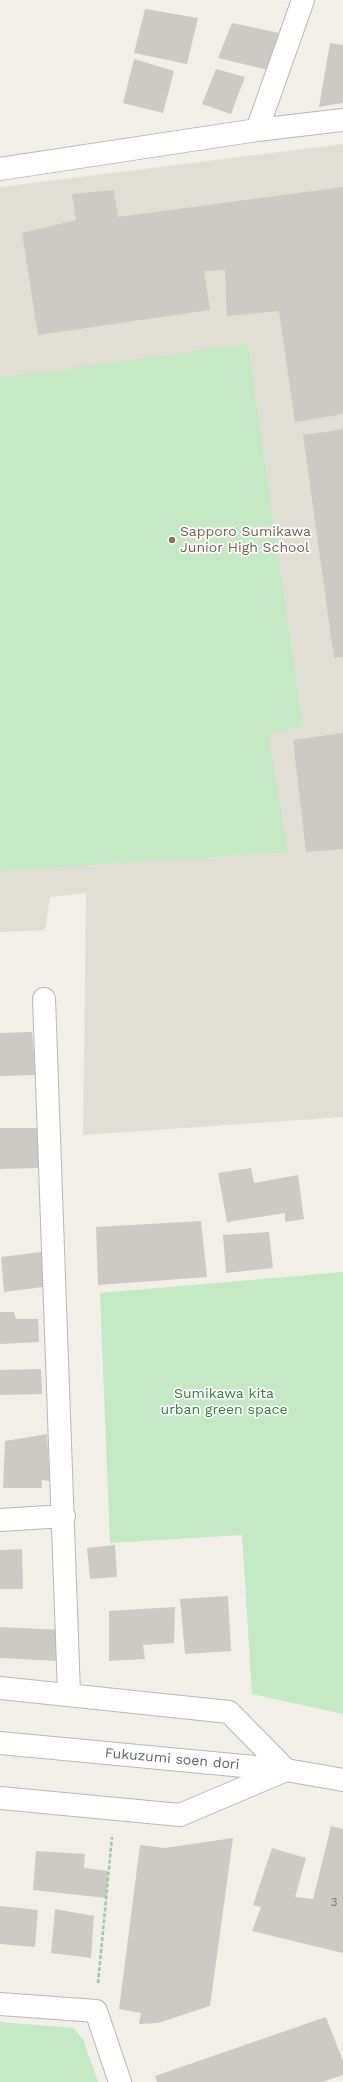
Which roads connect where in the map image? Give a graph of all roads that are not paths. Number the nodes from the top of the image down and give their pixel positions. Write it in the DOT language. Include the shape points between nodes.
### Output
graph roads {
  1 [pos="303,0"];
  2 [pos="343,120"];
  3 [pos="257,130"];
  4 [pos="0,169"];
  5 [pos="44,999"];
  6 [pos="64,1516"];
  7 [pos="0,1520"];
  8 [pos="0,1688"];
  9 [pos="69,1694"];
  10 [pos="0,1743"];
  11 [pos="286,1770"];
  12 [pos="343,1780"];
  13 [pos="0,1798"];
  14 [pos="0,2004"];
  15 [pos="120,2082"];
  1 -- 3 [label="street"];
  2 -- 3 [label="street"];
  3 -- 4 [label="street"];
  5 -- 6 [label="street"];
  6 -- 7 [label="street"];
  6 -- 9 [label="street"];
  8 -- 9 [label="street"];
  9 -- 11 [label="street" via="229,1712"];
  10 -- 11 [label="street, Fukuzumi soen dori"];
  11 -- 12 [label="street, Fukuzumi soen dori"];
  11 -- 13 [label="street" via="180,1815"];
  14 -- 15 [label="street" via="96,2012"];
}
